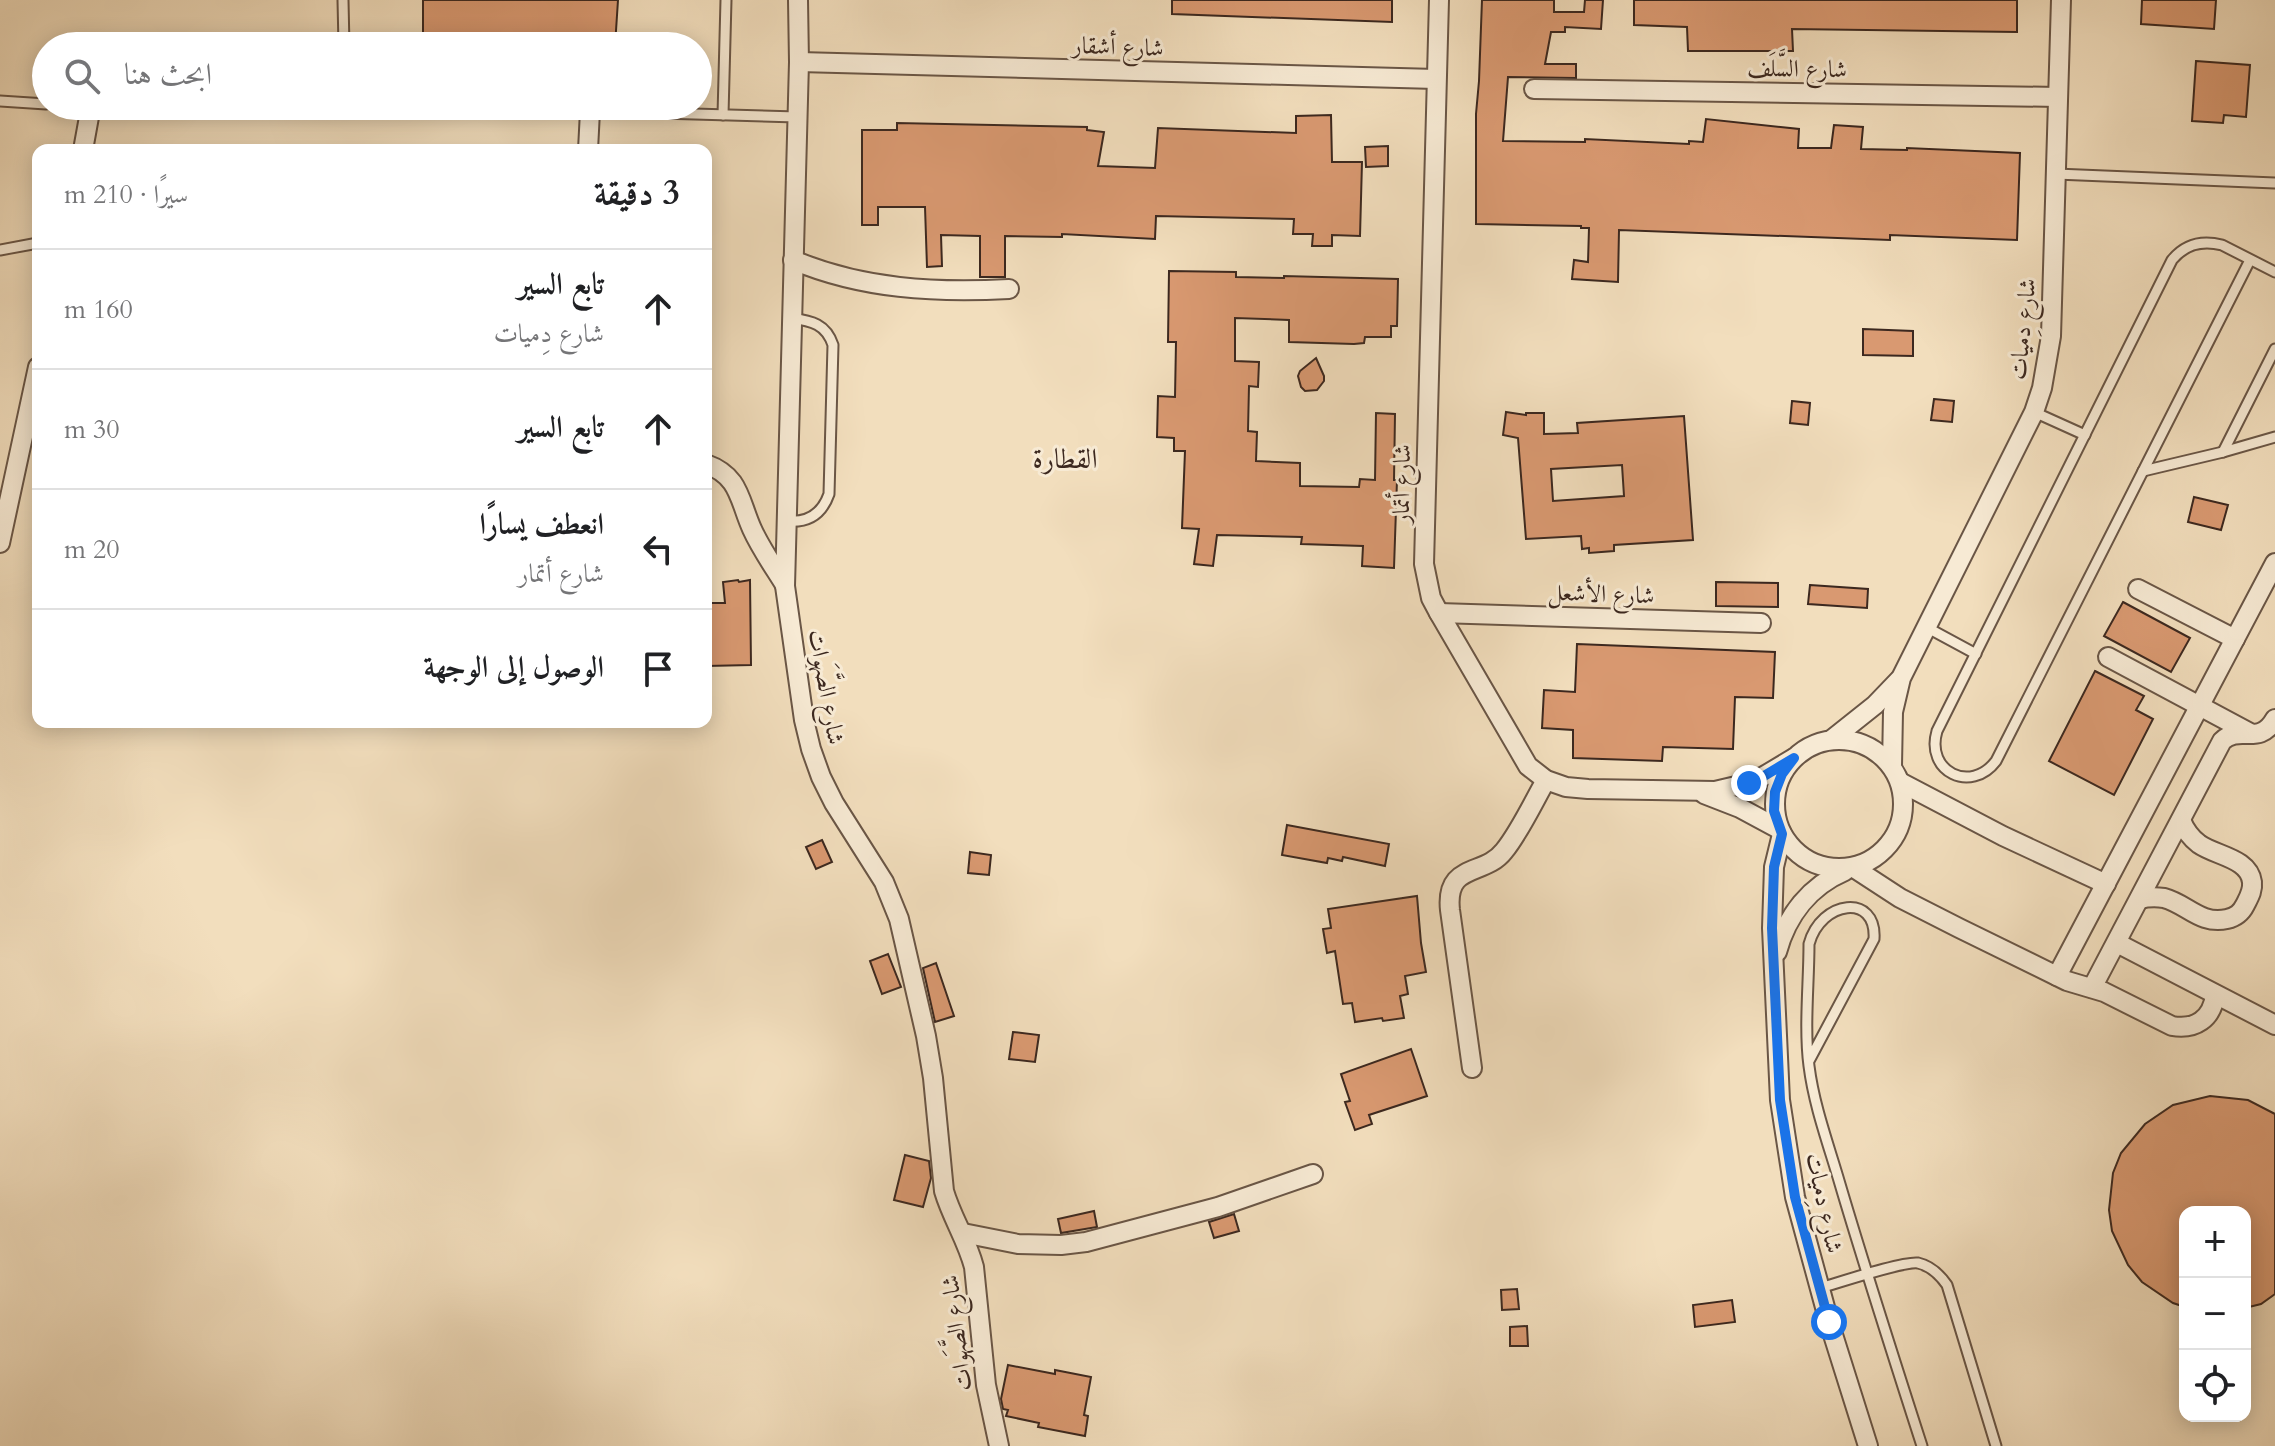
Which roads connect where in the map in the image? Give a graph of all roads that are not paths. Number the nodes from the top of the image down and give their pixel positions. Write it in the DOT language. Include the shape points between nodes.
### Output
graph roads {
  1 [pos="343,0"];
  2 [pos="726,0"];
  3 [pos="798,0"];
  4 [pos="1439,0"];
  5 [pos="2061,0"];
  6 [pos="344,32"];
  7 [pos="799,62"];
  8 [pos="1436,79"];
  9 [pos="1534,89"];
  10 [pos="2058,97"];
  11 [pos="0,101"];
  12 [pos="32,103"];
  13 [pos="712,115"];
  14 [pos="723,115"];
  15 [pos="797,117"];
  16 [pos="88,120"];
  17 [pos="590,120"];
  18 [pos="84,144"];
  19 [pos="588,144"];
  20 [pos="2056,174"];
  21 [pos="2275,183"];
  22 [pos="32,244"];
  23 [pos="0,250"];
  24 [pos="793,260"];
  25 [pos="2250,260"];
  26 [pos="2275,272"];
  27 [pos="1009,289"];
  28 [pos="791,318"];
  29 [pos="2275,349"];
  30 [pos="32,395"];
  31 [pos="2034,412"];
  32 [pos="2085,435"];
  33 [pos="2275,437"];
  34 [pos="2223,452"];
  35 [pos="712,467"];
  36 [pos="2143,471"];
  37 [pos="787,521"];
  38 [pos="0,543"];
  39 [pos="2275,563"];
  40 [pos="785,586"];
  41 [pos="2138,589"];
  42 [pos="1439,613"];
  43 [pos="1761,623"];
  44 [pos="1926,627"];
  45 [pos="2235,639"];
  46 [pos="1976,654"];
  47 [pos="2108,657"];
  48 [pos="1901,678"];
  49 [pos="2200,707"];
  50 [pos="2275,719"];
  51 [pos="2252,734"];
  52 [pos="1831,740"];
  53 [pos="1794,758"];
  54 [pos="1896,774"];
  55 [pos="1546,780"];
  56 [pos="1698,791"];
  57 [pos="2181,820"];
  58 [pos="1780,832"];
  59 [pos="1852,868"];
  60 [pos="2106,884"];
  61 [pos="2140,899"];
  62 [pos="2117,943"];
  63 [pos="1774,962"];
  64 [pos="2057,976"];
  65 [pos="2092,988"];
  66 [pos="2215,995"];
  67 [pos="2275,1025"];
  68 [pos="1809,1061"];
  69 [pos="1472,1068"];
  70 [pos="1313,1174"];
  71 [pos="963,1233"];
  72 [pos="1866,1275"];
  73 [pos="1820,1288"];
  74 [pos="999,1446"];
  75 [pos="1868,1446"];
  76 [pos="1922,1446"];
  77 [pos="1996,1446"];
  1 -- 6 [label="lane"];
  2 -- 14 [label="lane"];
  3 -- 7 [label="street, شارع الصَّهَوات"];
  4 -- 8 [label="street, شارع أتمار"];
  5 -- 10 [label="street, شارع دِميات"];
  7 -- 8 [label="street, شارع أشقار"];
  7 -- 15 [label="street, شارع الصَّهَوات"];
  8 -- 42 [label="street, شارع أتمار" via="1424,564"];
  9 -- 10 [label="street, شارع السَّلَف"];
  10 -- 20 [label="street, شارع دِميات"];
  11 -- 12 [label="lane"];
  13 -- 14 [label="lane"];
  14 -- 15 [label="lane"];
  15 -- 24 [label="street, شارع الصَّهَوات"];
  16 -- 18 [label="street"];
  17 -- 19 [label="street"];
  20 -- 21 [label="lane"];
  20 -- 31 [label="street, شارع دِميات" via="2051,336"];
  22 -- 23 [label="lane"];
  24 -- 27 [label="street" via="842,278 894,287"];
  24 -- 28 [label="street, شارع الصَّهَوات"];
  25 -- 26 [label="lane"];
  25 -- 32 [label="lane" via="2213,243 2193,244 2177,253"];
  25 -- 36 [label="lane"];
  28 -- 37 [label="street, شارع الصَّهَوات"];
  28 -- 37 [label="lane" via="817,323 833,345 829,494 815,516"];
  29 -- 34 [label="lane"];
  30 -- 38 [label="street"];
  31 -- 32 [label="lane"];
  31 -- 44 [label="street, شارع دِميات"];
  32 -- 46 [label="lane"];
  33 -- 34 [label="lane"];
  34 -- 36 [label="lane"];
  35 -- 40 [label="street" via="737,489 753,531"];
  36 -- 46 [label="lane" via="1996,761 1983,773 1965,777 1941,765 1935,740"];
  37 -- 40 [label="street, شارع الصَّهَوات"];
  39 -- 45 [label="street"];
  40 -- 71 [label="street, شارع الصَّهَوات" via="811,749 834,803 879,874 899,919 933,1078 944,1191"];
  41 -- 45 [label="street"];
  42 -- 43 [label="street, شارع الأشعل"];
  42 -- 55 [label="street, شارع أتمار" via="1528,766"];
  44 -- 46 [label="lane"];
  44 -- 48 [label="street, شارع دِميات"];
  45 -- 49 [label="street"];
  47 -- 49 [label="street"];
  48 -- 52 [label="street, شارع دِميات"];
  48 -- 54 [label="street, شارع دِميات" via="1893,712"];
  49 -- 51 [label="street"];
  49 -- 60 [label="street"];
  50 -- 51 [label="street" via="2263,733"];
  51 -- 57 [label="street" via="2232,734 2222,741"];
  52 -- 53 [label="street"];
  52 -- 54 [label="street" via="1875,750"];
  53 -- 56 [label="street" via="1749,783"];
  53 -- 58 [label="street" via="1775,792"];
  54 -- 59 [label="street" via="1904,800 1897,835 1871,861"];
  54 -- 60 [label="street" via="2003,836"];
  55 -- 56 [label="street" via="1588,789"];
  55 -- 69 [label="street" via="1504,851 1465,872 1451,889"];
  56 -- 58 [label="street"];
  57 -- 61 [label="street"];
  57 -- 61 [label="street" via="2202,846 2249,871 2252,886 2242,912 2210,920 2163,898"];
  58 -- 59 [label="street" via="1810,862"];
  58 -- 63 [label="street, شارع دِميات" via="1774,867"];
  59 -- 63 [label="street, شارع دِميات" via="1831,877 1800,904"];
  59 -- 64 [label="street" via="1900,898"];
  60 -- 64 [label="street"];
  61 -- 62 [label="street"];
  62 -- 65 [label="street"];
  62 -- 66 [label="street"];
  63 -- 73 [label="street, شارع دِميات" via="1780,1100 1795,1197"];
  64 -- 65 [label="street"];
  65 -- 66 [label="street" via="2182,1027 2209,1014"];
  66 -- 67 [label="street"];
  68 -- 68 [label="lane" via="1874,939 1872,923 1853,908 1829,914 1809,944"];
  68 -- 72 [label="lane"];
  70 -- 71 [label="street" via="1218,1207 1086,1242 1018,1244"];
  71 -- 74 [label="street, شارع الصَّهَوات" via="974,1267 986,1385"];
  72 -- 73 [label="lane"];
  72 -- 76 [label="lane"];
  72 -- 77 [label="lane" via="1910,1263 1927,1266 1942,1277"];
  73 -- 75 [label="street, شارع دِميات"];
}
